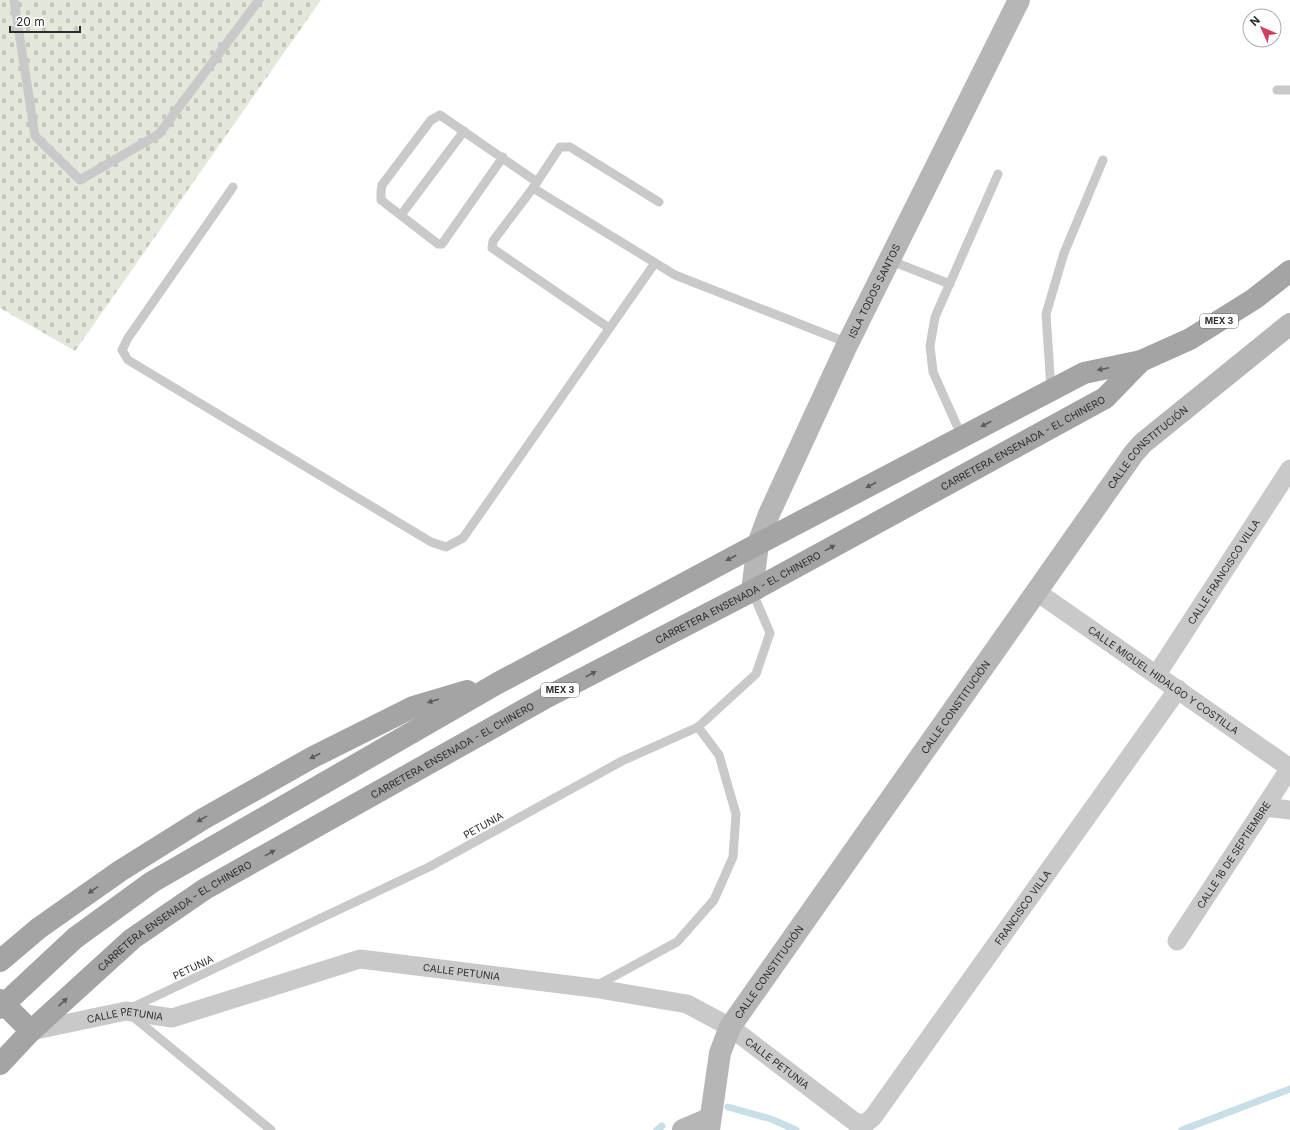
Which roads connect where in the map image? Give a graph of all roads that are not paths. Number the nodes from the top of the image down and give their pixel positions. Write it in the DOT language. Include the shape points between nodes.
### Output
graph roads {
  1 [pos="14,0"];
  2 [pos="259,0"];
  3 [pos="1020,0"];
  4 [pos="1277,90"];
  5 [pos="1290,90"];
  6 [pos="464,131"];
  7 [pos="503,157"];
  8 [pos="1103,160"];
  9 [pos="998,174"];
  10 [pos="535,185"];
  11 [pos="233,187"];
  12 [pos="659,202"];
  13 [pos="401,215"];
  14 [pos="889,260"];
  15 [pos="655,263"];
  16 [pos="1290,271"];
  17 [pos="950,284"];
  18 [pos="1290,324"];
  19 [pos="609,328"];
  20 [pos="848,342"];
  21 [pos="1142,361"];
  22 [pos="1051,390"];
  23 [pos="962,437"];
  24 [pos="1290,469"];
  25 [pos="758,544"];
  26 [pos="752,591"];
  27 [pos="1037,592"];
  28 [pos="1157,674"];
  29 [pos="498,683"];
  30 [pos="1178,689"];
  31 [pos="698,727"];
  32 [pos="1290,768"];
  33 [pos="1265,807"];
  34 [pos="1290,810"];
  35 [pos="1177,941"];
  36 [pos="0,961"];
  37 [pos="593,988"];
  38 [pos="1,1004"];
  39 [pos="126,1011"];
  40 [pos="730,1027"];
  41 [pos="31,1031"];
  42 [pos="2,1059"];
  43 [pos="709,1124"];
  44 [pos="865,1124"];
  45 [pos="271,1130"];
  46 [pos="683,1130"];
  1 -- 2 [label="lane" via="35,136 80,180 159,134"];
  3 -- 14 [label="street, ISLA TODOS SANTOS"];
  4 -- 5 [label="lane"];
  6 -- 7 [label="lane"];
  6 -- 13 [label="lane"];
  6 -- 13 [label="lane" via="440,115 430,120 382,185 382,200"];
  7 -- 10 [label="lane"];
  7 -- 13 [label="lane" via="442,244 438,244"];
  8 -- 22 [label="lane" via="1064,253 1046,314"];
  9 -- 17 [label="lane"];
  10 -- 12 [label="lane" via="560,147 570,147"];
  10 -- 15 [label="lane"];
  10 -- 19 [label="lane" via="493,241 492,248"];
  11 -- 19 [label="lane" via="122,350 128,360 431,542 446,547 463,538"];
  14 -- 17 [label="lane"];
  14 -- 20 [label="street, ISLA TODOS SANTOS"];
  15 -- 19 [label="lane"];
  15 -- 20 [label="lane" via="675,275"];
  16 -- 21 [label="main road, CARRETERA ENSENADA - EL CHINERO / MEX 3" via="1254,299 1190,339"];
  17 -- 23 [label="lane" via="935,316 930,346 933,372"];
  18 -- 27 [label="street, CALLE CONSTITUCIÓN" via="1143,443"];
  20 -- 25 [label="street, ISLA TODOS SANTOS" via="769,514"];
  21 -- 22 [label="main road, CARRETERA ENSENADA - EL CHINERO / MEX 3, one-way" via="1084,373"];
  26 -- 21 [label="main road, CARRETERA ENSENADA - EL CHINERO / MEX 3, one-way" via="1105,398"];
  22 -- 23 [label="main road, CARRETERA ENSENADA - EL CHINERO / MEX 3, one-way"];
  23 -- 25 [label="main road, CARRETERA ENSENADA - EL CHINERO / MEX 3, one-way"];
  24 -- 28 [label="street, CALLE FRANCISCO VILLA"];
  25 -- 26 [label="street, ISLA TODOS SANTOS"];
  25 -- 29 [label="main road, CARRETERA ENSENADA - EL CHINERO / MEX 3, one-way"];
  26 -- 31 [label="lane, PETUNIA" via="770,633 756,674"];
  41 -- 26 [label="main road, CARRETERA ENSENADA - EL CHINERO / MEX 3, one-way" via="132,939 204,889 547,698"];
  27 -- 28 [label="street, CALLE MIGUEL HIDALGO Y COSTILLA"];
  27 -- 40 [label="street, CALLE CONSTITUCIÓN"];
  28 -- 30 [label="street, CALLE MIGUEL HIDALGO Y COSTILLA"];
  29 -- 36 [label="main road, one-way" via="414,707 313,757 203,819 120,871 39,928"];
  29 -- 38 [label="main road, CARRETERA ENSENADA - EL CHINERO / MEX 3" via="152,882 75,938"];
  30 -- 32 [label="street, CALLE MIGUEL HIDALGO Y COSTILLA"];
  30 -- 44 [label="street, FRANCISCO VILLA" via="873,1117"];
  31 -- 37 [label="lane" via="719,755 736,814 733,857 714,900 677,942"];
  31 -- 39 [label="lane, PETUNIA" via="622,761 429,867"];
  32 -- 33 [label="street, CALLE 16 DE SEPTIEMBRE"];
  33 -- 34 [label="street"];
  33 -- 35 [label="street, CALLE 16 DE SEPTIEMBRE"];
  37 -- 39 [label="street, CALLE PETUNIA" via="360,959 172,1018"];
  37 -- 40 [label="street, CALLE PETUNIA" via="687,1004"];
  38 -- 41 [label="main road"];
  39 -- 41 [label="street, CALLE PETUNIA"];
  39 -- 45 [label="lane"];
  40 -- 43 [label="street, CALLE CONSTITUCIÓN" via="720,1053"];
  40 -- 44 [label="street, CALLE PETUNIA" via="855,1122"];
  41 -- 42 [label="main road, CARRETERA ENSENADA - EL CHINERO / MEX 3"];
  43 -- 46 [label="street, CALLE CONSTITUCIÓN"];
}
